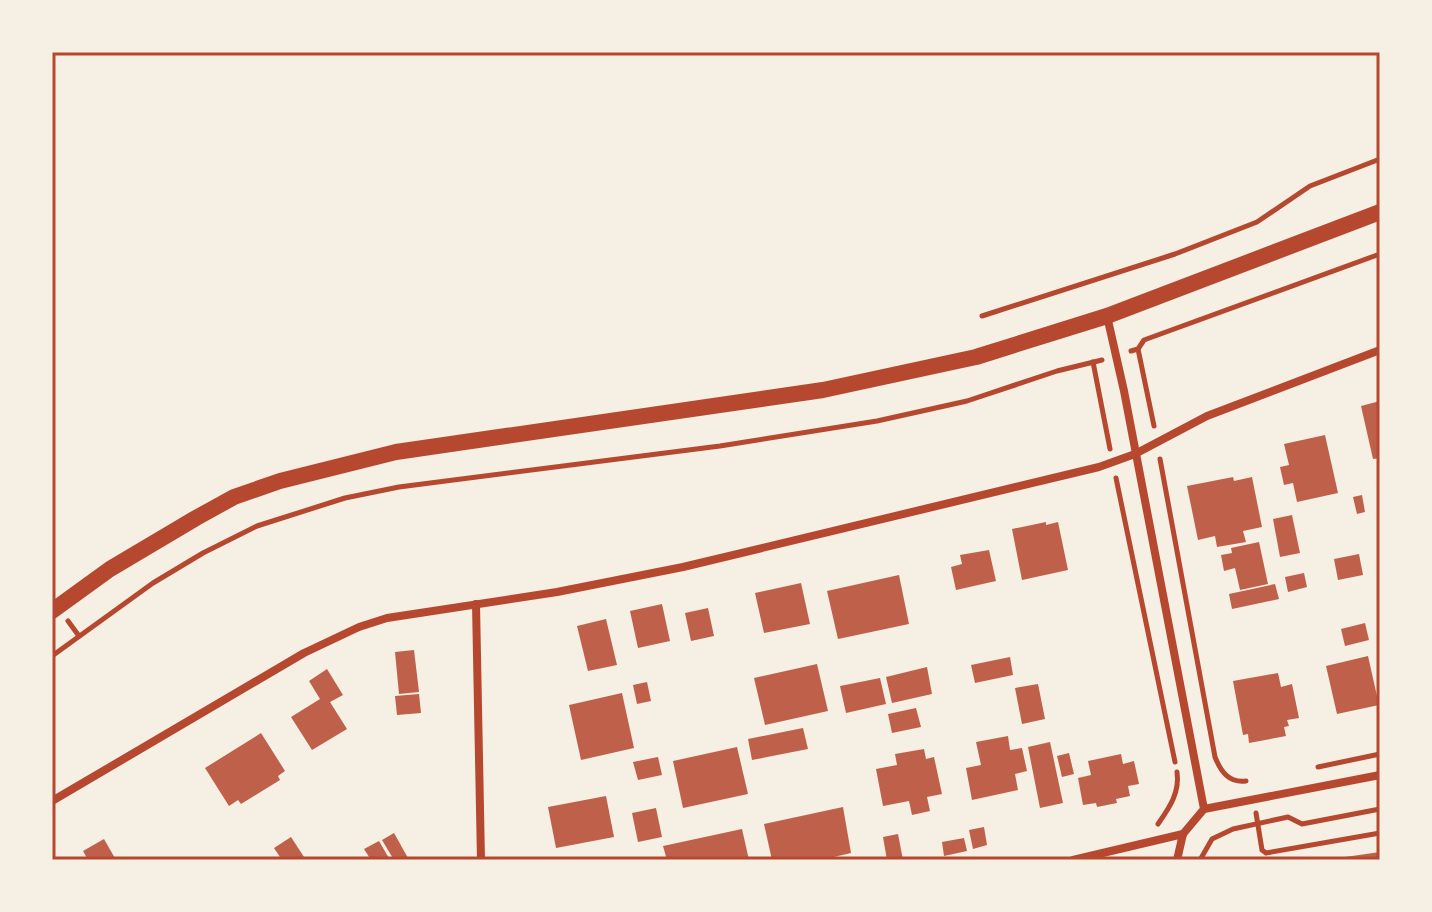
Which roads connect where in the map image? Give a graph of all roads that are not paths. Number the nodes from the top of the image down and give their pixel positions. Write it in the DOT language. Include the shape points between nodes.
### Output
graph roads {
  1 [pos="1380,212"];
  2 [pos="1107,316"];
  3 [pos="1380,350"];
  4 [pos="1135,454"];
  5 [pos="476,604"];
  6 [pos="52,611"];
  7 [pos="1380,775"];
  8 [pos="52,801"];
  9 [pos="1204,809"];
  10 [pos="1183,834"];
  11 [pos="481,860"];
  12 [pos="1073,860"];
  13 [pos="1177,860"];
  1 -- 2 [label="main road"];
  2 -- 4 [label="street"];
  2 -- 6 [label="main road" via="976,357 854,384 465,441 325,468 234,497 110,569"];
  3 -- 4 [label="street" via="1207,416"];
  4 -- 5 [label="street" via="683,567"];
  4 -- 9 [label="street"];
  5 -- 8 [label="street" via="387,618 331,639"];
  5 -- 11 [label="street"];
  7 -- 9 [label="street"];
  9 -- 10 [label="street"];
  10 -- 12 [label="street"];
  10 -- 13 [label="street"];
}
